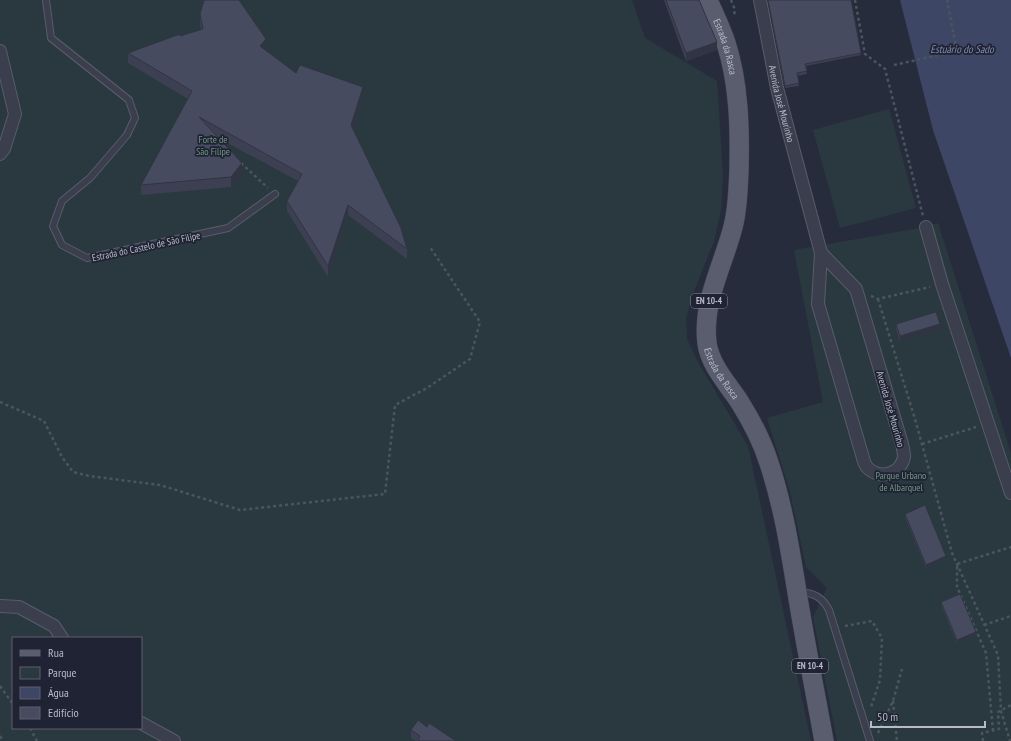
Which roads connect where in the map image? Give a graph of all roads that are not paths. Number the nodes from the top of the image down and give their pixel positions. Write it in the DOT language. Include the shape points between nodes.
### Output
graph roads {
  1 [pos="46,0"];
  2 [pos="708,0"];
  3 [pos="760,0"];
  4 [pos="0,51"];
  5 [pos="0,154"];
  6 [pos="275,194"];
  7 [pos="926,227"];
  8 [pos="821,253"];
  9 [pos="1011,493"];
  10 [pos="797,591"];
  11 [pos="0,606"];
  12 [pos="61,637"];
  13 [pos="142,724"];
  14 [pos="174,741"];
  15 [pos="824,741"];
  16 [pos="870,741"];
  1 -- 6 [label="lane, Estrada do Castelo de São Filipe" via="52,38 129,100 136,118 128,135 90,178 62,201 53,226 62,245 87,258 228,228"];
  2 -- 10 [label="main road, Estrada da Rasca / EN 10-4" via="725,42 733,72 740,137 734,225 709,299 707,346 712,359 753,426 767,458 782,510"];
  3 -- 8 [label="street, Avenida José Mourinho" via="777,88"];
  4 -- 5 [label="street" via="15,114"];
  7 -- 9 [label="street" via="942,284"];
  8 -- 8 [label="street, Avenida José Mourinho" via="818,304 863,458 868,469 878,475 890,474 900,467 904,456 902,444 856,289"];
  10 -- 15 [label="main road, Estrada da Rasca / EN 10-4"];
  10 -- 16 [label="lane" via="815,594 829,610"];
  11 -- 12 [label="street" via="19,607 54,626"];
  13 -- 14 [label="street"];
}
